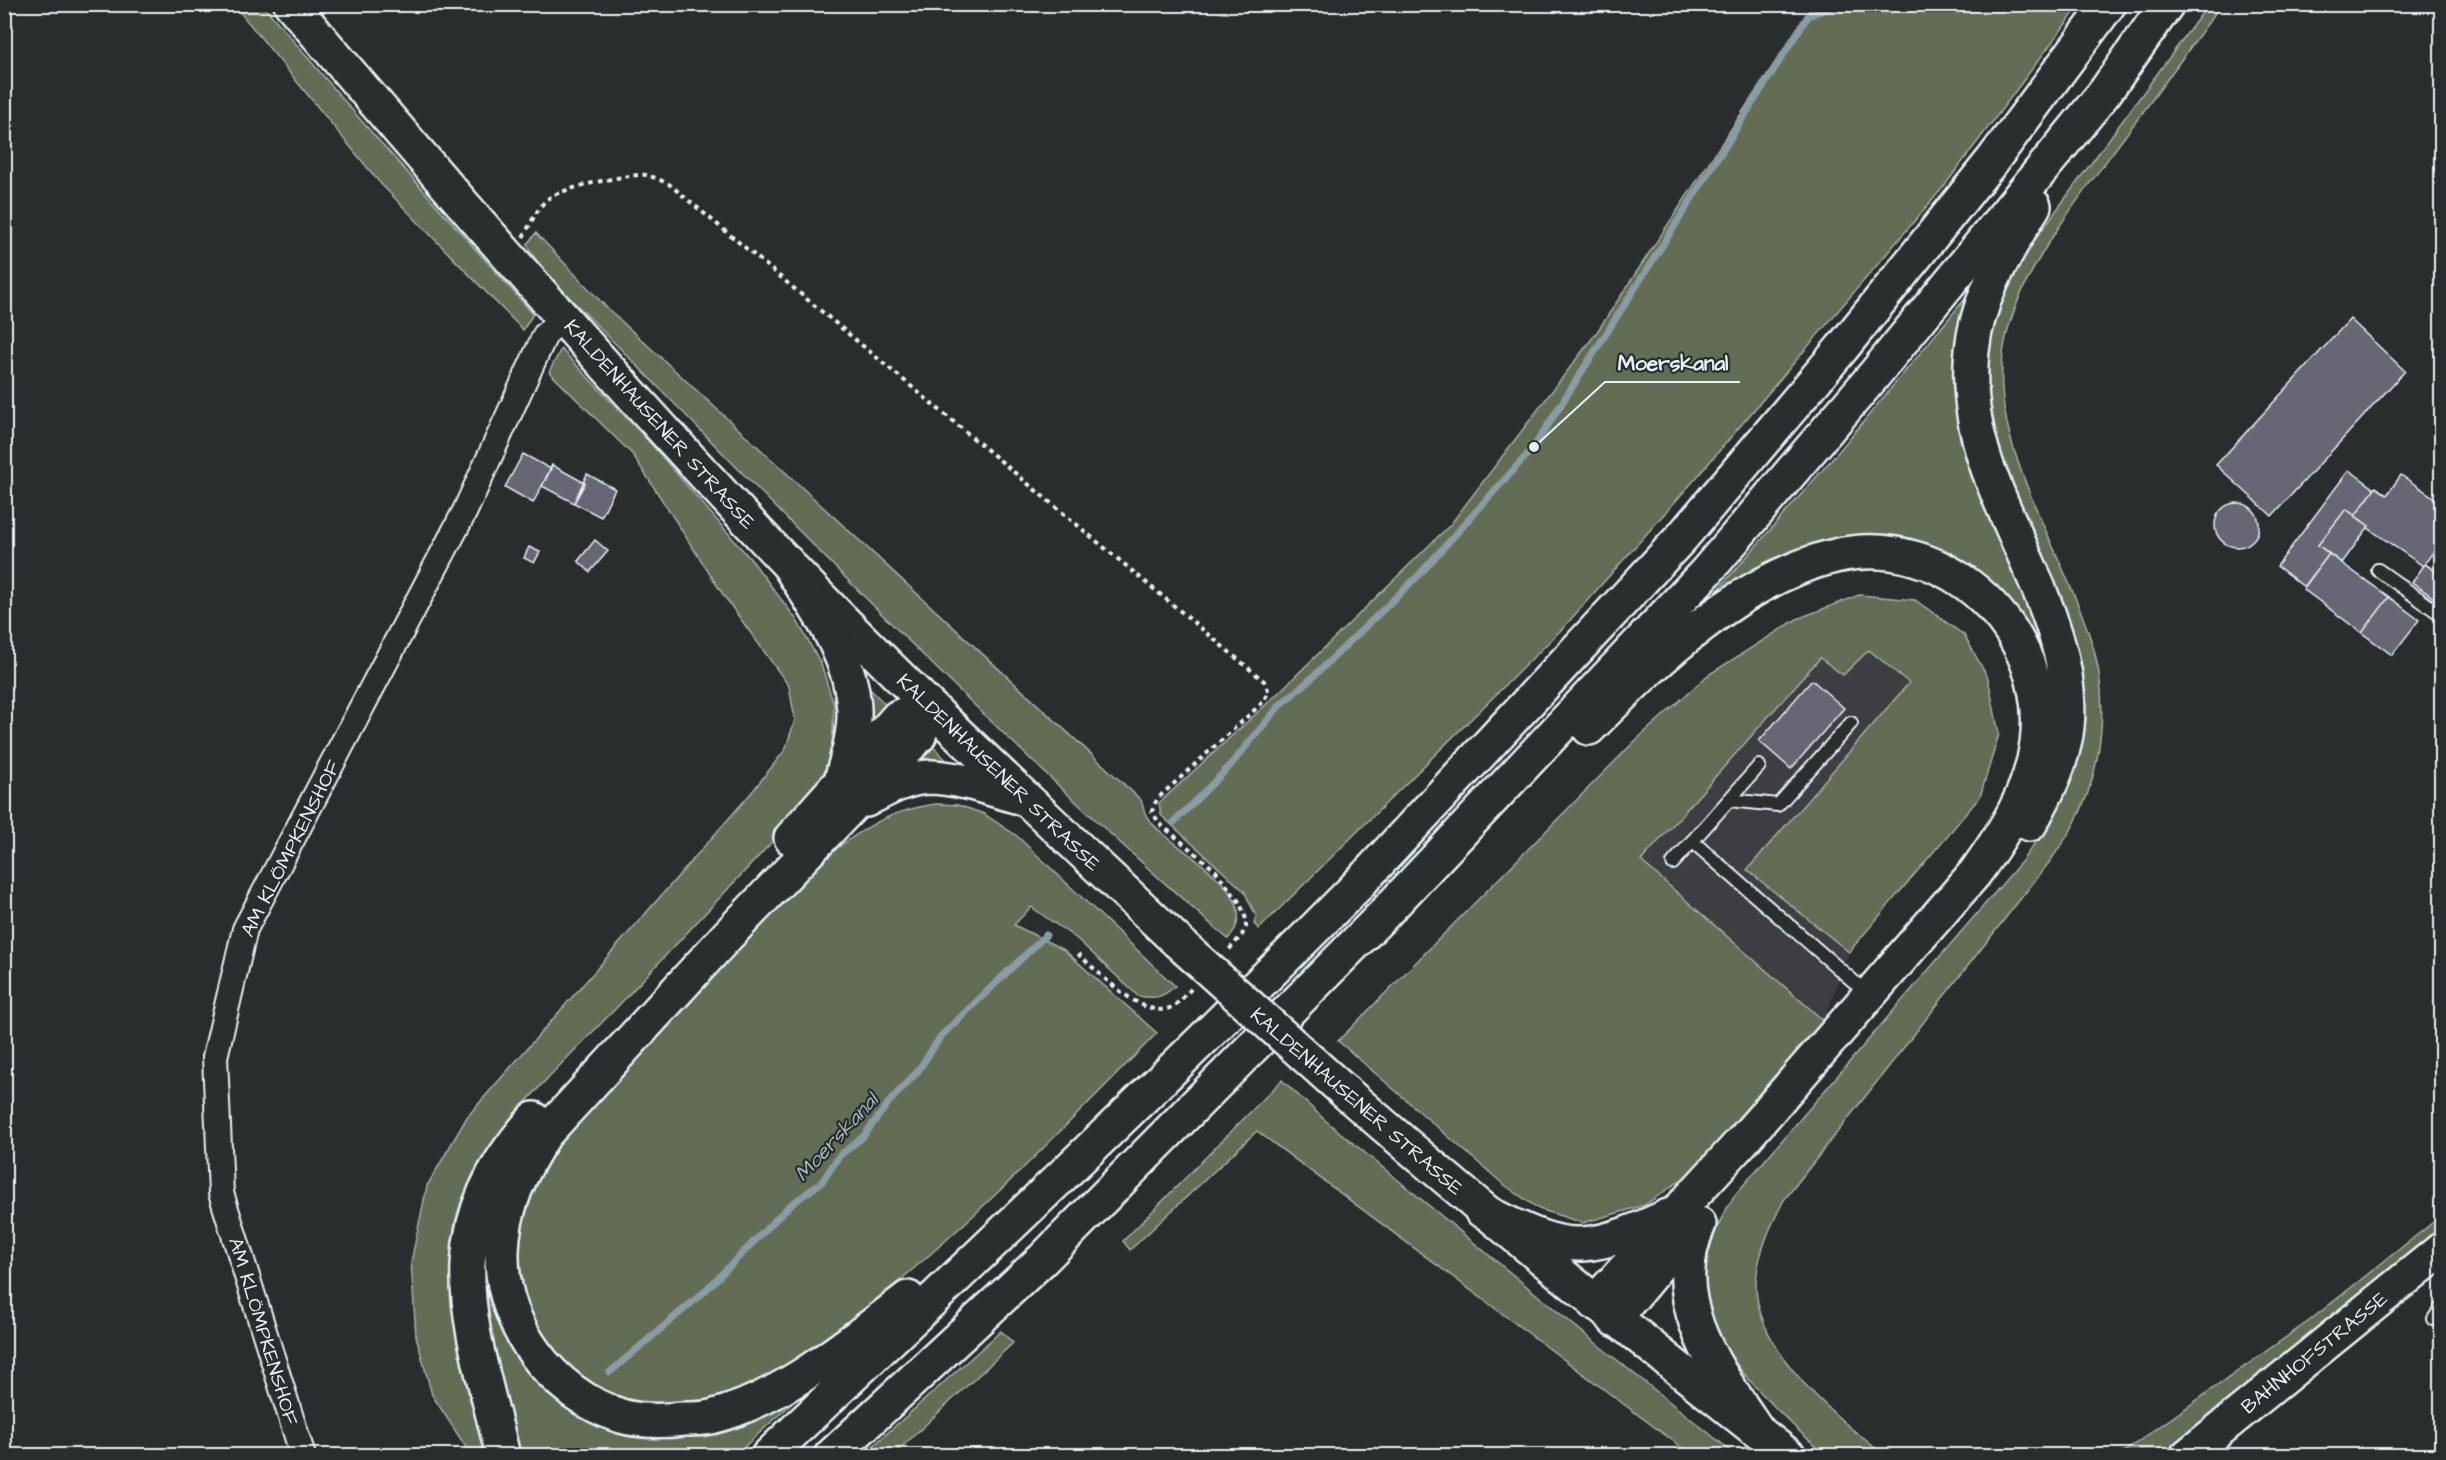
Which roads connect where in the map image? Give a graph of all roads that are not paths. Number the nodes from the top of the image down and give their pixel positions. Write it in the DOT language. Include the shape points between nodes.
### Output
graph roads {
  1 [pos="291,4"];
  2 [pos="2109,4"];
  3 [pos="2167,4"];
  4 [pos="2105,92"];
  5 [pos="562,317"];
  6 [pos="787,562"];
  7 [pos="2378,570"];
  8 [pos="2442,615"];
  9 [pos="928,705"];
  10 [pos="1851,723"];
  11 [pos="1759,766"];
  12 [pos="841,782"];
  13 [pos="1026,799"];
  14 [pos="1729,800"];
  15 [pos="842,816"];
  16 [pos="1469,826"];
  17 [pos="1692,841"];
  18 [pos="1673,863"];
  19 [pos="1869,995"];
  20 [pos="1041,1197"];
  21 [pos="1709,1203"];
  22 [pos="1481,1210"];
  23 [pos="1675,1213"];
  24 [pos="2442,1249"];
  25 [pos="2442,1307"];
  26 [pos="1604,1311"];
  27 [pos="2434,1319"];
  28 [pos="1758,1431"];
  29 [pos="303,1455"];
  30 [pos="503,1455"];
  31 [pos="768,1455"];
  32 [pos="831,1455"];
  33 [pos="1789,1455"];
  34 [pos="2187,1455"];
  1 -- 5 [label="main road, KALDENHAUSENER STRASSE"];
  2 -- 20 [label="main road" via="1992,161 1842,348 1682,537 1354,889"];
  3 -- 4 [label="main road"];
  4 -- 16 [label="main road" via="1874,375 1706,572"];
  4 -- 21 [label="main road" via="1991,280 1978,315 1972,350 1970,390 1977,434 2045,605 2064,672 2065,739 2056,771 2044,799 2012,850"];
  5 -- 6 [label="main road, KALDENHAUSENER STRASSE"];
  5 -- 29 [label="street, AM KLÖMPKENSHOF" via="545,335 465,512 245,929 215,1057 221,1193"];
  6 -- 9 [label="main road, KALDENHAUSENER STRASSE"];
  6 -- 12 [label="main road" via="832,635 847,669 854,709 851,744"];
  7 -- 8 [label="lane"];
  9 -- 12 [label="main road" via="898,717"];
  9 -- 13 [label="main road, KALDENHAUSENER STRASSE"];
  9 -- 15 [label="main road" via="919,736"];
  10 -- 14 [label="lane" via="1778,805"];
  11 -- 14 [label="lane"];
  12 -- 30 [label="main road" via="712,928 531,1122 489,1179 468,1254 466,1287"];
  13 -- 15 [label="main road" via="930,777 894,785"];
  13 -- 22 [label="main road, KALDENHAUSENER STRASSE, bridge" via="1177,941"];
  14 -- 17 [label="lane"];
  15 -- 20 [label="main road" via="545,1134 528,1159 506,1218 502,1251 512,1311 527,1343 554,1377 588,1402 623,1416 661,1421 711,1417 760,1399 808,1372"];
  16 -- 19 [label="main road" via="1512,809 1633,685 1701,627 1760,586 1837,555 1880,553 1930,563 1976,590 2018,640 2037,696 2037,744 2024,792 1990,853"];
  16 -- 32 [label="main road" via="1043,1259"];
  17 -- 18 [label="lane"];
  17 -- 19 [label="lane"];
  19 -- 23 [label="main road"];
  20 -- 31 [label="main road"];
  21 -- 26 [label="main road"];
  21 -- 28 [label="main road" via="1695,1233 1688,1262 1688,1296 1706,1349"];
  22 -- 23 [label="main road" via="1558,1241 1582,1244 1629,1232"];
  22 -- 26 [label="main road, KALDENHAUSENER STRASSE"];
  23 -- 26 [label="main road"];
  24 -- 34 [label="main road, BAHNHOFSTRASSE"];
  25 -- 27 [label="lane"];
  26 -- 28 [label="main road, KALDENHAUSENER STRASSE"];
  28 -- 33 [label="main road, KALDENHAUSENER STRASSE"];
}
